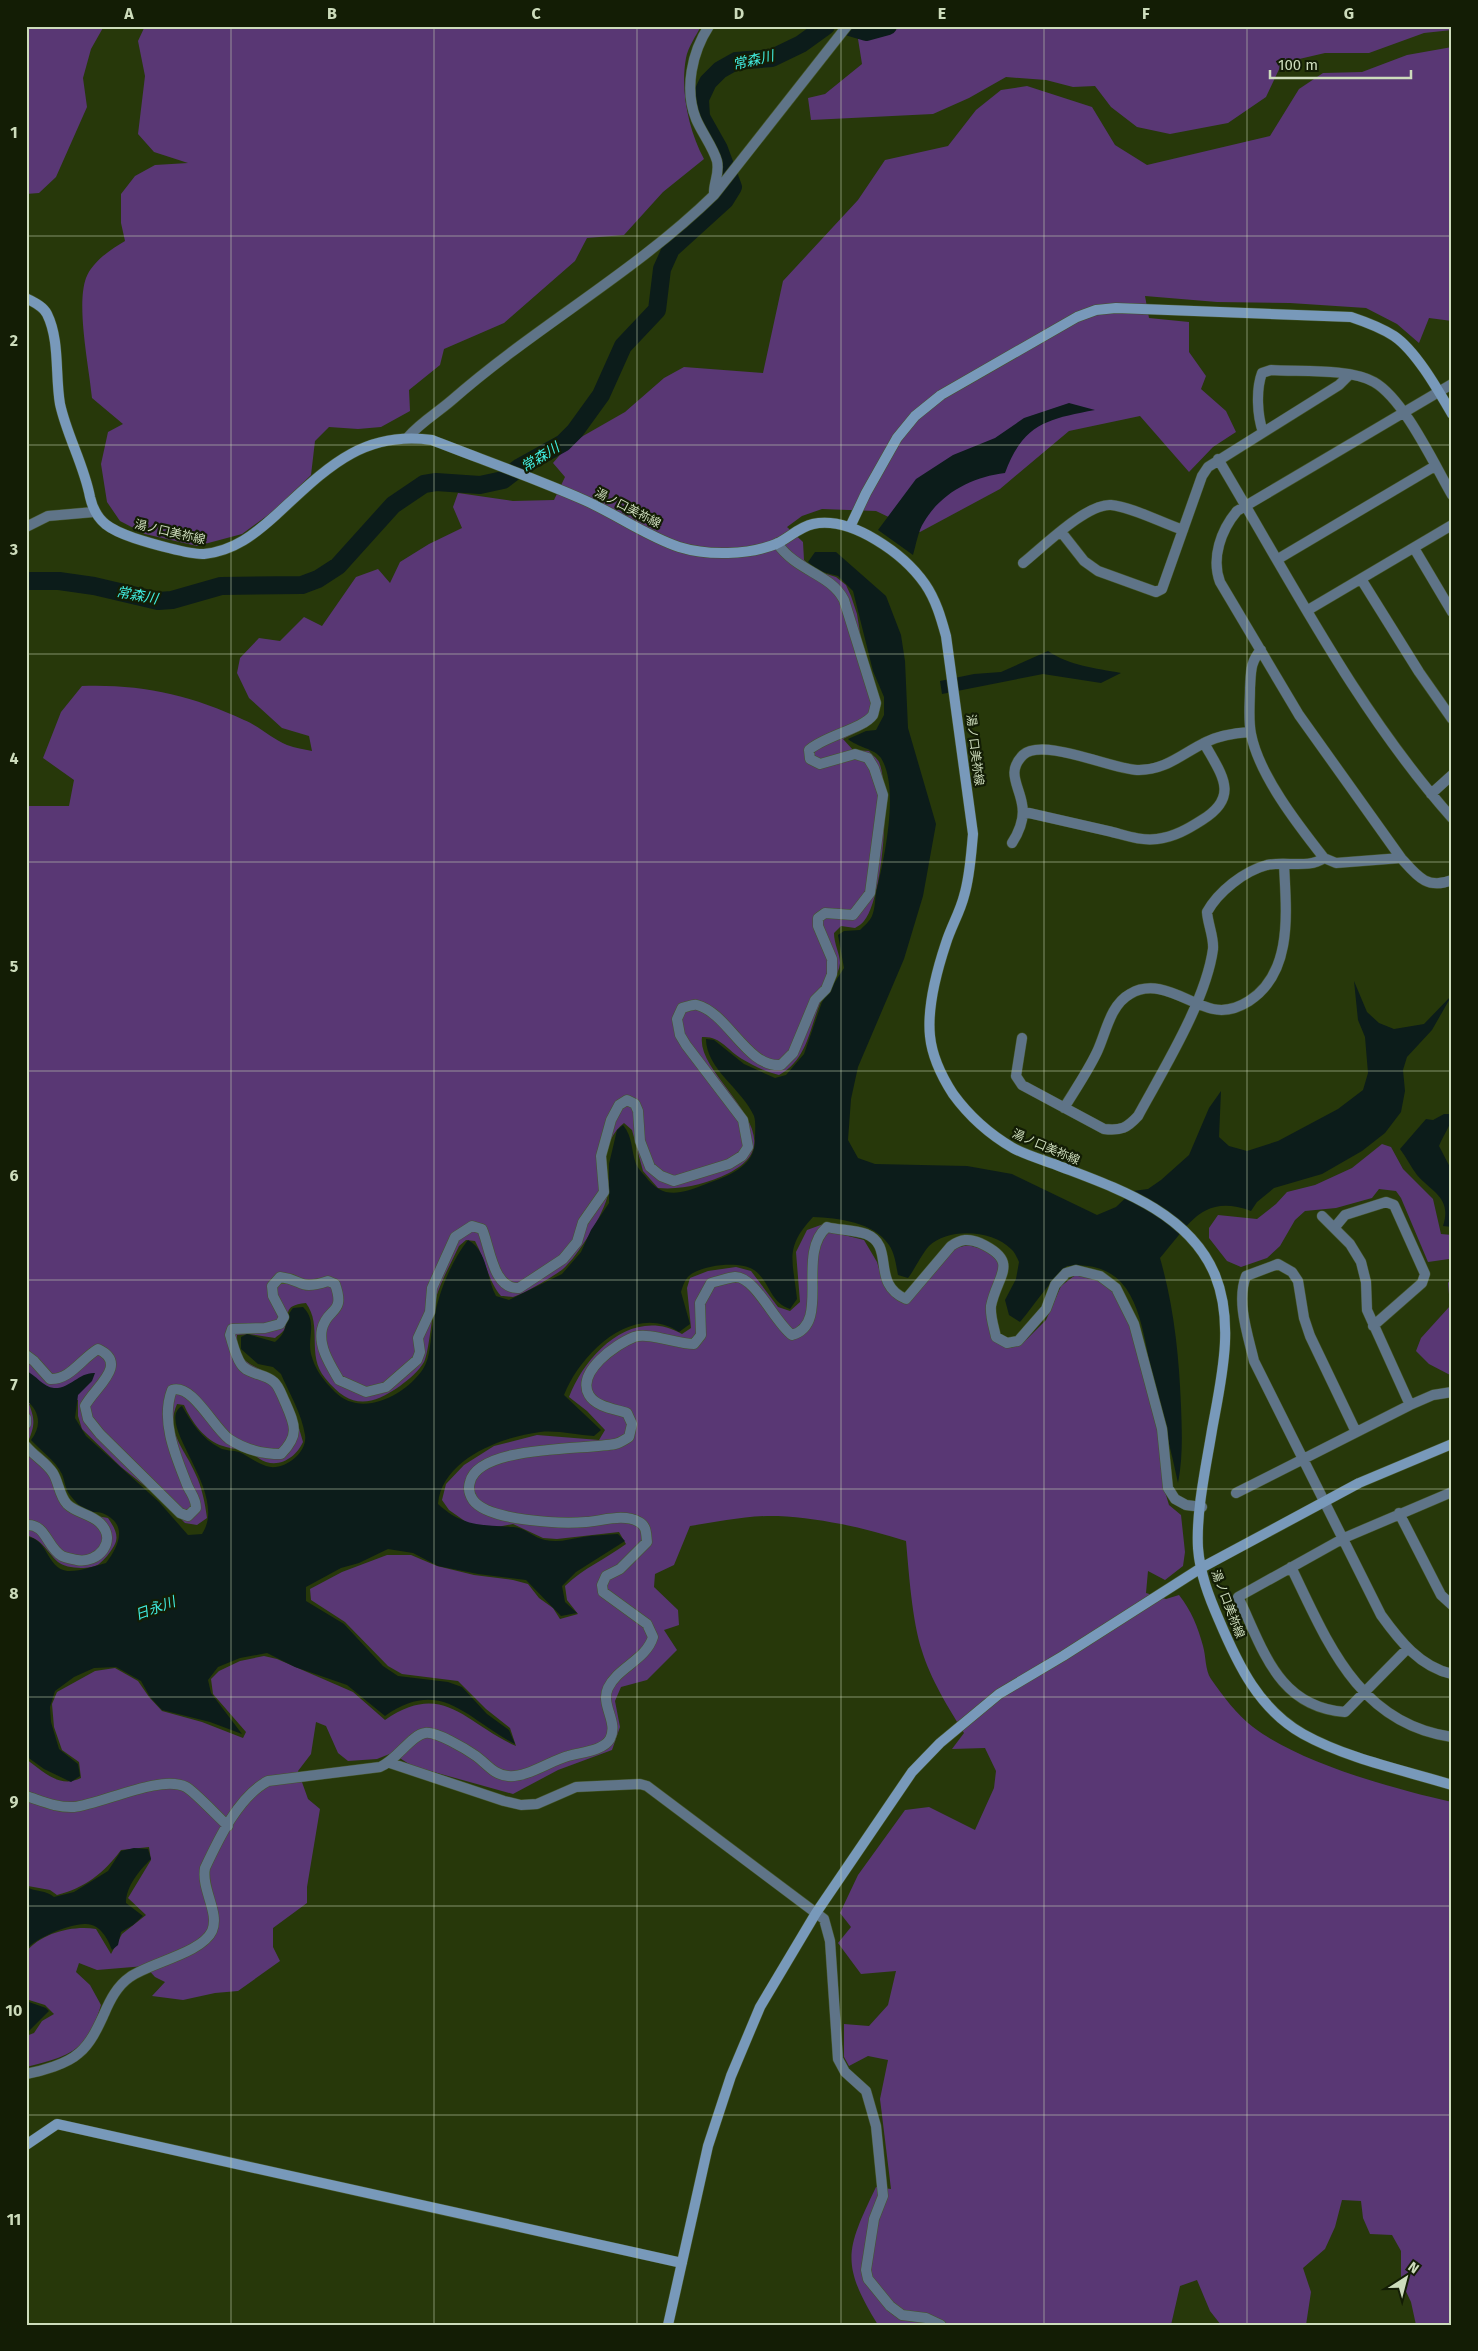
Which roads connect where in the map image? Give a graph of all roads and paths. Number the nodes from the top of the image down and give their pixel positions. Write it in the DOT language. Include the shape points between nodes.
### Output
graph roads {
  1 [pos="709,26"];
  2 [pos="847,26"];
  3 [pos="714,195"];
  4 [pos="26,298"];
  5 [pos="1348,375"];
  6 [pos="1452,384"];
  7 [pos="1438,391"];
  8 [pos="1402,412"];
  9 [pos="1452,414"];
  10 [pos="1263,432"];
  11 [pos="408,437"];
  12 [pos="1218,459"];
  13 [pos="1435,466"];
  14 [pos="1452,495"];
  15 [pos="1246,506"];
  16 [pos="94,512"];
  17 [pos="1452,525"];
  18 [pos="26,527"];
  19 [pos="850,527"];
  20 [pos="1183,530"];
  21 [pos="1062,533"];
  22 [pos="777,544"];
  23 [pos="1414,548"];
  24 [pos="1278,559"];
  25 [pos="1023,563"];
  26 [pos="1362,579"];
  27 [pos="1308,610"];
  28 [pos="1452,612"];
  29 [pos="1261,650"];
  30 [pos="1452,719"];
  31 [pos="1250,732"];
  32 [pos="1204,743"];
  33 [pos="1452,775"];
  34 [pos="1431,794"];
  35 [pos="1023,814"];
  36 [pos="1452,818"];
  37 [pos="1012,844"];
  38 [pos="1324,858"];
  39 [pos="1401,858"];
  40 [pos="1284,864"];
  41 [pos="1452,880"];
  42 [pos="1196,1003"];
  43 [pos="1022,1038"];
  44 [pos="1064,1108"];
  45 [pos="1322,1216"];
  46 [pos="1335,1226"];
  47 [pos="1373,1326"];
  48 [pos="26,1355"];
  49 [pos="1452,1392"];
  50 [pos="1410,1405"];
  51 [pos="26,1418"];
  52 [pos="26,1424"];
  53 [pos="1356,1432"];
  54 [pos="1452,1444"];
  55 [pos="26,1446"];
  56 [pos="1304,1460"];
  57 [pos="1452,1492"];
  58 [pos="1236,1494"];
  59 [pos="1325,1501"];
  60 [pos="1202,1507"];
  61 [pos="1399,1513"];
  62 [pos="26,1525"];
  63 [pos="1344,1538"];
  64 [pos="1291,1567"];
  65 [pos="1201,1568"];
  66 [pos="1452,1605"];
  67 [pos="1408,1648"];
  68 [pos="1452,1674"];
  69 [pos="1364,1693"];
  70 [pos="1452,1737"];
  71 [pos="390,1763"];
  72 [pos="1452,1785"];
  73 [pos="26,1796"];
  74 [pos="228,1826"];
  75 [pos="816,1913"];
  76 [pos="26,2074"];
  77 [pos="26,2145"];
  78 [pos="682,2262"];
  79 [pos="668,2325"];
  80 [pos="941,2325"];
  1 -- 3 [label="street" via="699,41 692,64 692,85 695,117 716,158 719,171"];
  2 -- 3 [label="street"];
  3 -- 11 [label="street" via="672,234 496,362"];
  4 -- 16 [label="main road" via="46,313 52,328 62,411"];
  5 -- 8 [label="street" via="1373,382 1393,397"];
  5 -- 10 [label="street" via="1339,385"];
  5 -- 10 [label="street" via="1271,370 1262,373 1258,384"];
  6 -- 7 [label="street"];
  7 -- 8 [label="street"];
  7 -- 9 [label="main road"];
  7 -- 19 [label="main road" via="1396,337 1351,317 1154,308 1096,310 1061,326 957,385 915,416 898,438"];
  8 -- 13 [label="street"];
  8 -- 15 [label="street"];
  10 -- 12 [label="street"];
  11 -- 16 [label="main road, 湯ノ口美祢線" via="381,440 342,458 256,533 236,546 218,552 202,554 144,541 105,524"];
  11 -- 22 [label="main road, 湯ノ口美祢線" via="432,440 585,500 680,547 711,552 746,551"];
  12 -- 15 [label="street"];
  12 -- 20 [label="street" via="1202,476"];
  13 -- 14 [label="street"];
  13 -- 24 [label="street"];
  15 -- 24 [label="street"];
  15 -- 29 [label="street" via="1229,521 1215,570"];
  16 -- 18 [label="street" via="48,516"];
  17 -- 23 [label="street"];
  19 -- 22 [label="main road, 湯ノ口美祢線" via="813,524"];
  19 -- 60 [label="main road, 湯ノ口美祢線" via="894,552 926,586 938,610 950,663 973,834 964,898 946,944 932,1008 930,1035 937,1064 966,1111 990,1133 1015,1149 1123,1192 1166,1216 1189,1236 1205,1257 1216,1276 1224,1312 1225,1352"];
  20 -- 21 [label="street" via="1111,505 1095,507 1081,515"];
  20 -- 21 [label="street" via="1165,584 1156,592 1098,571 1084,561"];
  21 -- 25 [label="street"];
  22 -- 48 [label="street" via="795,563 838,589 876,703 872,715 861,724 818,742 808,750 810,759 820,764 856,754 868,758 882,795 870,894 853,915 825,913 818,918 818,926 832,959 832,974 826,989 815,1000 793,1053 781,1065 772,1066 760,1060 707,1009 695,1005 682,1008 677,1018 680,1035 686,1045 743,1120 748,1147 742,1156 729,1164 674,1181 661,1176 650,1167 640,1142 635,1104 626,1100 619,1105 611,1120 601,1156 604,1192 590,1209 571,1250 563,1259 519,1288 512,1288 501,1281 482,1229 472,1226 464,1230 455,1237 432,1288 430,1312 418,1338 420,1352 416,1360 386,1387 360,1390 339,1380 323,1349 321,1331 324,1322 336,1310 340,1298 335,1284 328,1281 301,1285 291,1278 280,1277 272,1286 273,1296 284,1317 280,1324 232,1329 230,1335 241,1364 276,1383 293,1420 295,1433 291,1444 281,1454 249,1449 229,1439 190,1395 182,1389 172,1390 167,1401 169,1432 196,1500 196,1508 188,1516 180,1513 88,1419 85,1406 111,1373 112,1363 105,1353 98,1350 85,1357 68,1375 58,1379 50,1379"];
  23 -- 26 [label="street"];
  23 -- 28 [label="street"];
  24 -- 27 [label="street"];
  26 -- 27 [label="street"];
  26 -- 30 [label="street"];
  27 -- 34 [label="street" via="1370,712"];
  29 -- 31 [label="street" via="1252,660"];
  29 -- 39 [label="street" via="1299,715"];
  31 -- 32 [label="street" via="1234,733"];
  31 -- 38 [label="street" via="1267,776"];
  32 -- 35 [label="street" via="1170,764 1136,770 1044,749 1025,754 1016,764 1013,777"];
  32 -- 35 [label="street" via="1222,776 1226,790 1223,802 1215,812 1175,836 1136,839 1030,812"];
  33 -- 34 [label="street"];
  34 -- 36 [label="street"];
  35 -- 37 [label="street"];
  38 -- 39 [label="street" via="1336,863"];
  38 -- 40 [label="street" via="1317,863"];
  39 -- 41 [label="street" via="1427,883 1440,884"];
  40 -- 42 [label="street" via="1250,873 1213,901 1207,912 1213,948"];
  40 -- 42 [label="street" via="1286,918 1283,944 1270,980 1257,996 1227,1011"];
  42 -- 44 [label="street" via="1164,990 1149,988 1130,993 1110,1018 1096,1054"];
  42 -- 44 [label="street" via="1138,1116 1128,1127 1117,1131 1104,1129"];
  43 -- 44 [label="street" via="1016,1076 1022,1085"];
  45 -- 46 [label="street"];
  46 -- 47 [label="street" via="1360,1262 1366,1282 1367,1310"];
  46 -- 47 [label="street" via="1345,1216 1386,1202 1394,1205 1425,1274 1422,1283"];
  47 -- 50 [label="street"];
  49 -- 50 [label="street" via="1433,1395"];
  50 -- 53 [label="street"];
  51 -- 52 [label="street"];
  53 -- 56 [label="street"];
  53 -- 56 [label="street" via="1310,1336 1298,1281 1292,1272 1278,1264 1246,1276 1242,1287 1244,1317 1254,1361"];
  54 -- 59 [label="main road" via="1359,1482"];
  55 -- 62 [label="street" via="54,1474 67,1504 106,1528 109,1538 104,1549 94,1557 80,1560 60,1555 40,1529"];
  56 -- 58 [label="street"];
  56 -- 59 [label="street"];
  57 -- 61 [label="street"];
  59 -- 63 [label="street"];
  59 -- 65 [label="main road"];
  60 -- 65 [label="main road, 湯ノ口美祢線" via="1198,1533"];
  60 -- 71 [label="street" via="1186,1505 1176,1499 1168,1488 1162,1429 1134,1324 1116,1288 1100,1276 1076,1270 1066,1273 1034,1325 1018,1341 1007,1343 996,1337 992,1320 992,1307 1004,1269 1002,1258 994,1250 973,1240 960,1240 951,1246 906,1299 894,1294 886,1283 882,1251 876,1242 867,1234 827,1228 819,1234 813,1246 812,1310 801,1333 792,1335 783,1329 747,1280 736,1277 711,1283 700,1303 701,1335 694,1344 678,1344 649,1335 635,1337 601,1358 592,1370 587,1384 590,1395 600,1404 627,1413 632,1424 629,1437 617,1444 512,1456 482,1465 472,1475 468,1488 473,1500 491,1512 549,1522 625,1518 639,1521 645,1528 647,1542 620,1570 606,1576 602,1585 603,1592 647,1624 653,1637 647,1650 614,1680 606,1694 613,1731 609,1741 521,1776 508,1776 496,1773 475,1756 432,1733 423,1733"];
  61 -- 63 [label="street"];
  61 -- 66 [label="street" via="1441,1595"];
  63 -- 64 [label="street"];
  63 -- 67 [label="street" via="1381,1615"];
  64 -- 69 [label="street" via="1336,1658"];
  64 -- 69 [label="street" via="1238,1597 1277,1677 1293,1694 1336,1711 1344,1712"];
  65 -- 72 [label="main road, 湯ノ口美祢線" via="1238,1664 1258,1696 1282,1718 1302,1733 1338,1750"];
  65 -- 75 [label="main road" via="1000,1694 940,1742 912,1772"];
  67 -- 68 [label="street" via="1427,1663"];
  67 -- 69 [label="street"];
  69 -- 70 [label="street" via="1382,1709 1413,1725"];
  71 -- 74 [label="street" via="268,1781 245,1798"];
  71 -- 75 [label="street" via="521,1805 537,1804 576,1787 647,1786"];
  73 -- 74 [label="street" via="52,1805 74,1807 149,1787 179,1784 188,1788"];
  74 -- 76 [label="street" via="205,1868 203,1878 214,1920 208,1937 198,1945 130,1976 119,1986 79,2054"];
  75 -- 78 [label="main road" via="760,2007 731,2076 708,2146"];
  75 -- 80 [label="street" via="824,1919 830,1941 838,2059 845,2072 866,2092 876,2126 883,2196 874,2219 866,2270 868,2279 890,2306 902,2315 926,2318"];
  77 -- 78 [label="main road" via="57,2124"];
  78 -- 79 [label="main road"];
}
